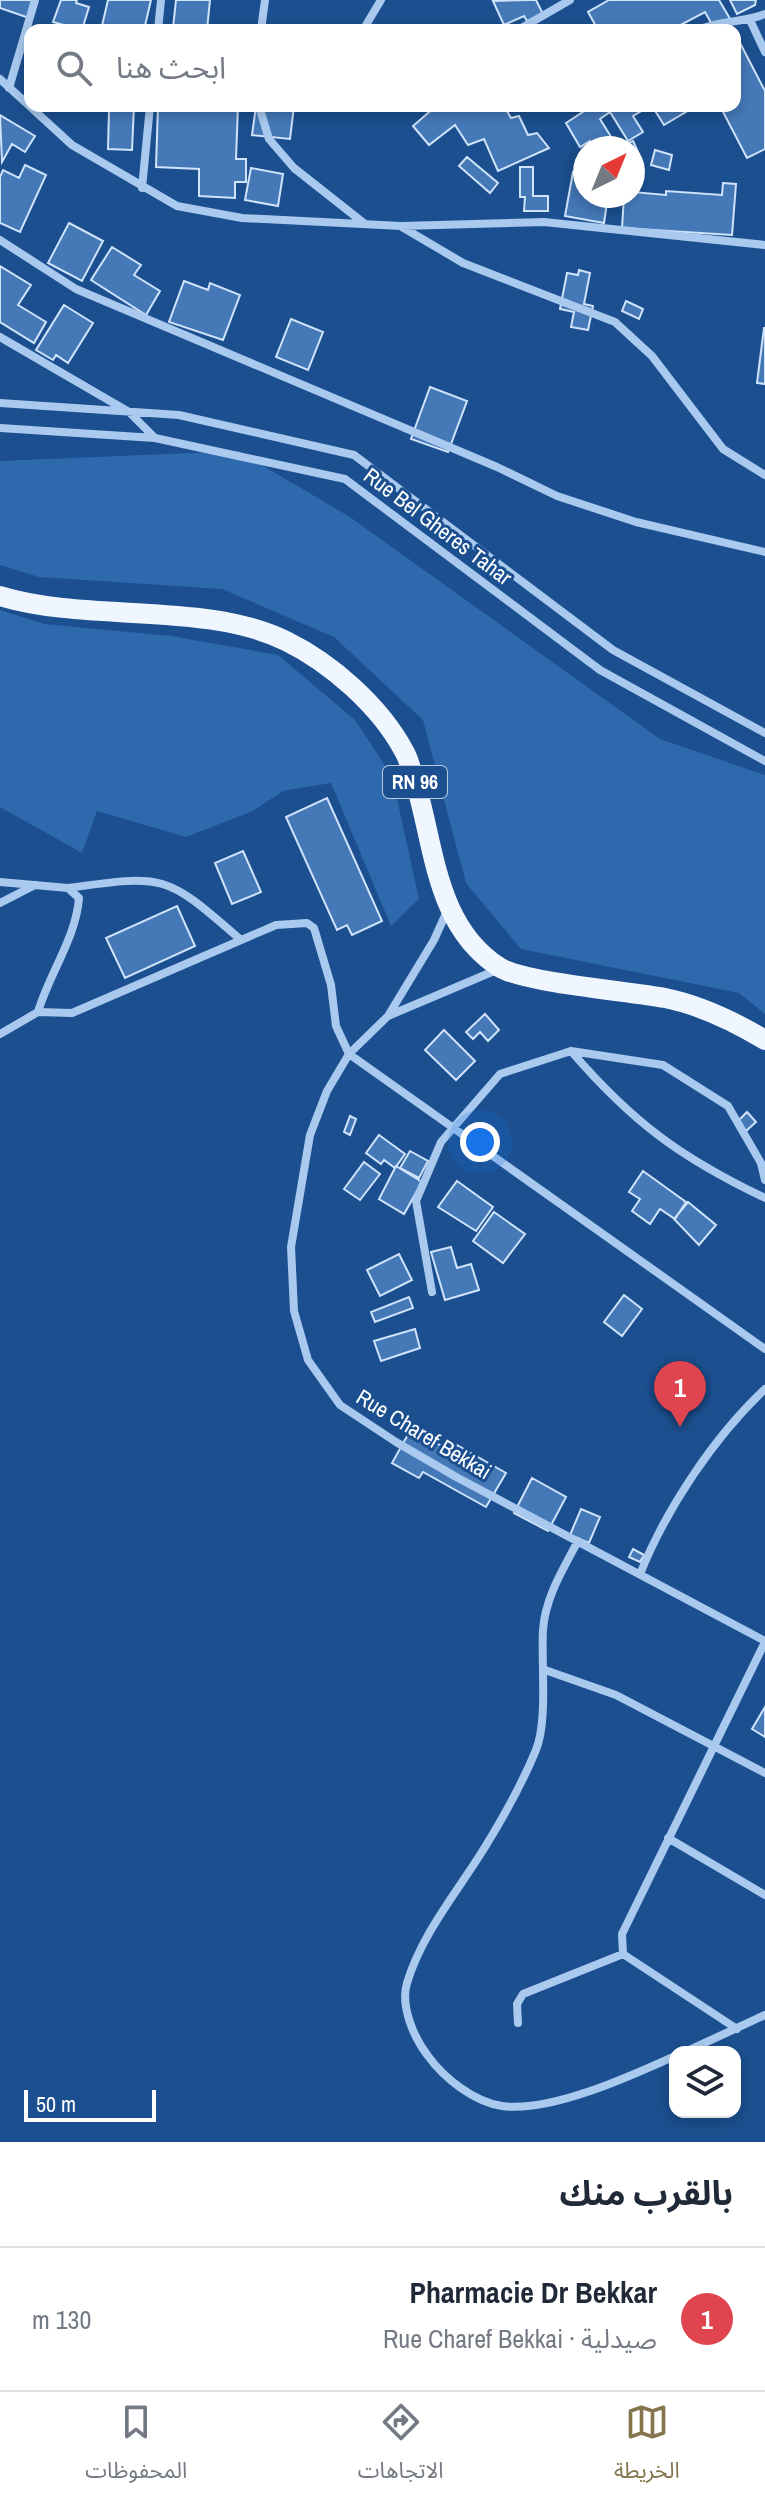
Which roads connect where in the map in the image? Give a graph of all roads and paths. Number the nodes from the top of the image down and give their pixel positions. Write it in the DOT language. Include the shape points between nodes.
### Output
graph roads {
  1 [pos="35,0"];
  2 [pos="161,0"];
  3 [pos="265,0"];
  4 [pos="381,0"];
  5 [pos="570,0"];
  6 [pos="765,14"];
  7 [pos="750,20"];
  8 [pos="28,24"];
  9 [pos="159,24"];
  10 [pos="262,24"];
  11 [pos="367,24"];
  12 [pos="531,24"];
  13 [pos="711,24"];
  14 [pos="24,37"];
  15 [pos="765,52"];
  16 [pos="0,79"];
  17 [pos="9,88"];
  18 [pos="24,102"];
  19 [pos="36,112"];
  20 [pos="149,112"];
  21 [pos="261,112"];
  22 [pos="142,188"];
  23 [pos="365,224"];
  24 [pos="401,226"];
  25 [pos="0,240"];
  26 [pos="765,245"];
  27 [pos="0,337"];
  28 [pos="0,403"];
  29 [pos="129,412"];
  30 [pos="0,428"];
  31 [pos="155,438"];
  32 [pos="765,475"];
  33 [pos="765,552"];
  34 [pos="0,596"];
  35 [pos="765,733"];
  36 [pos="765,761"];
  37 [pos="0,882"];
  38 [pos="36,884"];
  39 [pos="68,888"];
  40 [pos="0,903"];
  41 [pos="448,908"];
  42 [pos="241,940"];
  43 [pos="500,968"];
  44 [pos="401,993"];
  45 [pos="402,1010"];
  46 [pos="38,1012"];
  47 [pos="388,1016"];
  48 [pos="0,1034"];
  49 [pos="765,1040"];
  50 [pos="571,1051"];
  51 [pos="349,1054"];
  52 [pos="453,1125"];
  53 [pos="765,1180"];
  54 [pos="765,1198"];
  55 [pos="432,1292"];
  56 [pos="764,1345"];
  57 [pos="765,1389"];
  58 [pos="578,1541"];
  59 [pos="640,1574"];
  60 [pos="765,1642"];
  61 [pos="545,1670"];
  62 [pos="714,1745"];
  63 [pos="765,1773"];
  64 [pos="668,1838"];
  65 [pos="765,1895"];
  66 [pos="623,1954"];
  67 [pos="765,2015"];
  68 [pos="518,2023"];
  69 [pos="737,2029"];
  70 [pos="699,2046"];
  71 [pos="669,2058"];
  1 -- 8 [label="street"];
  2 -- 9 [label="street"];
  3 -- 10 [label="street"];
  4 -- 11 [label="street"];
  5 -- 12 [label="street"];
  6 -- 7 [label="street"];
  7 -- 13 [label="street"];
  7 -- 15 [label="street"];
  14 -- 17 [label="street"];
  16 -- 17 [label="street"];
  17 -- 18 [label="street"];
  19 -- 22 [label="street" via="72,145"];
  20 -- 22 [label="street"];
  21 -- 23 [label="street" via="269,139 294,168"];
  22 -- 23 [label="street" via="177,206 242,218"];
  23 -- 24 [label="street"];
  24 -- 26 [label="street" via="544,222"];
  24 -- 32 [label="street" via="463,263 615,322 652,356 723,449"];
  25 -- 33 [label="street" via="76,289 557,496 636,522"];
  27 -- 29 [label="street"];
  28 -- 29 [label="street, Rue Bel Gheres Tahar"];
  29 -- 31 [label="street"];
  29 -- 35 [label="street, Rue Bel Gheres Tahar" via="179,415 354,455 613,650"];
  30 -- 31 [label="street, Rue Bel Gheres Tahar"];
  31 -- 36 [label="street, Rue Bel Gheres Tahar" via="345,479 600,670"];
  34 -- 41 [label="main road, RN 96" via="76,612 245,628 285,640 324,664 383,720 406,752"];
  37 -- 38 [label="street"];
  38 -- 39 [label="street"];
  38 -- 40 [label="street"];
  39 -- 42 [label="street" via="140,878 163,882 186,893"];
  39 -- 46 [label="street" via="79,898 77,918"];
  41 -- 43 [label="main road, RN 96" via="472,942"];
  41 -- 44 [label="street"];
  42 -- 46 [label="street" via="72,1013"];
  42 -- 51 [label="street" via="276,925 307,923 314,928 331,985 336,1026"];
  43 -- 45 [label="street, Rue Charef Bekkai"];
  43 -- 49 [label="main road, RN 96" via="668,998"];
  44 -- 45 [label="street"];
  44 -- 47 [label="street"];
  45 -- 47 [label="street, Rue Charef Bekkai"];
  46 -- 48 [label="street"];
  47 -- 51 [label="street, Rue Charef Bekkai"];
  50 -- 52 [label="street" via="500,1074"];
  50 -- 53 [label="street" via="663,1065 728,1106 761,1163"];
  50 -- 54 [label="street" via="613,1100 655,1134 703,1168"];
  51 -- 52 [label="street"];
  51 -- 58 [label="street, Rue Charef Bekkai" via="310,1135 296,1209 290,1277 308,1360 340,1405 458,1478"];
  52 -- 55 [label="street" via="416,1201"];
  52 -- 56 [label="street"];
  57 -- 59 [label="street" via="721,1435 655,1536"];
  58 -- 59 [label="street, Rue Charef Bekkai"];
  58 -- 61 [label="street" via="553,1589 543,1629"];
  59 -- 60 [label="street, Rue Charef Bekkai"];
  60 -- 62 [label="street"];
  61 -- 62 [label="street" via="616,1695"];
  61 -- 71 [label="street" via="538,1747 421,1952 406,1986 408,2018 420,2047 439,2071 501,2106 538,2104 586,2091"];
  62 -- 63 [label="street"];
  62 -- 64 [label="street"];
  64 -- 65 [label="street"];
  64 -- 66 [label="street" via="622,1934"];
  66 -- 68 [label="street" via="523,1994 517,2004"];
  66 -- 69 [label="street"];
  67 -- 69 [label="street"];
  69 -- 70 [label="street"];
}
